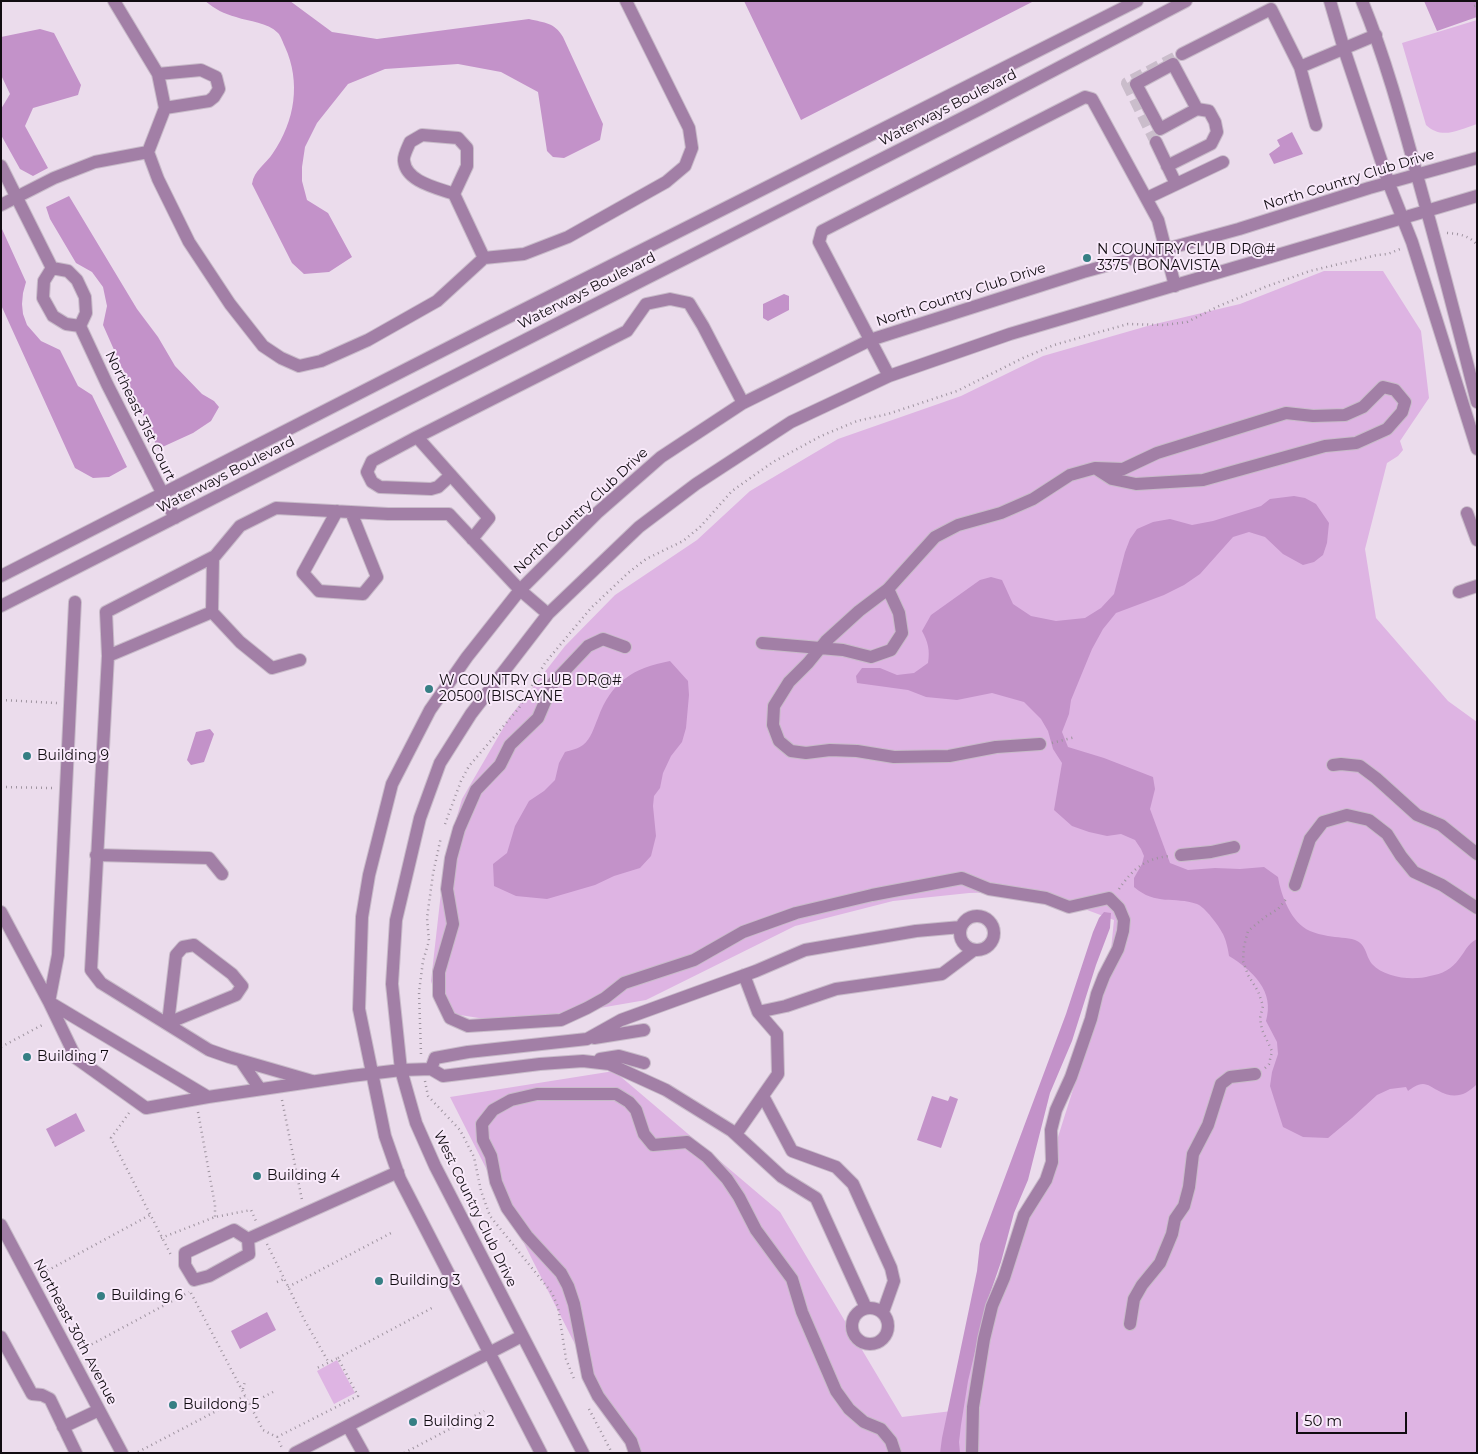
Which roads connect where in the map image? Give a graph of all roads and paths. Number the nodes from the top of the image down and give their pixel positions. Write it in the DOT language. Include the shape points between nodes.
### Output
graph roads {
  1 [pos="114,1"];
  2 [pos="626,1"];
  3 [pos="1137,1"];
  4 [pos="1186,1"];
  5 [pos="1330,1"];
  6 [pos="1362,1"];
  7 [pos="1376,35"];
  8 [pos="1344,49"];
  9 [pos="1182,54"];
  10 [pos="1300,67"];
  11 [pos="158,74"];
  12 [pos="165,108"];
  13 [pos="1197,109"];
  14 [pos="1316,125"];
  15 [pos="1156,142"];
  16 [pos="148,152"];
  17 [pos="1477,158"];
  18 [pos="1223,162"];
  19 [pos="1,166"];
  20 [pos="1167,166"];
  21 [pos="1417,175"];
  22 [pos="1176,184"];
  23 [pos="1389,184"];
  24 [pos="454,194"];
  25 [pos="1477,196"];
  26 [pos="16,197"];
  27 [pos="1147,198"];
  28 [pos="1,205"];
  29 [pos="1427,211"];
  30 [pos="1402,217"];
  31 [pos="1442,233"];
  32 [pos="1477,245"];
  33 [pos="1404,247"];
  34 [pos="1166,249"];
  35 [pos="484,258"];
  36 [pos="52,268"];
  37 [pos="1175,286"];
  38 [pos="80,326"];
  39 [pos="870,340"];
  40 [pos="889,376"];
  41 [pos="1477,402"];
  42 [pos="744,403"];
  43 [pos="417,437"];
  44 [pos="1477,449"];
  45 [pos="1095,468"];
  46 [pos="451,475"];
  47 [pos="162,493"];
  48 [pos="337,512"];
  49 [pos="351,512"];
  50 [pos="1467,513"];
  51 [pos="174,518"];
  52 [pos="472,539"];
  53 [pos="1477,540"];
  54 [pos="212,557"];
  55 [pos="1,576"];
  56 [pos="1477,586"];
  57 [pos="888,589"];
  58 [pos="520,590"];
  59 [pos="1458,592"];
  60 [pos="75,602"];
  61 [pos="1,606"];
  62 [pos="212,612"];
  63 [pos="548,614"];
  64 [pos="762,643"];
  65 [pos="625,647"];
  66 [pos="820,648"];
  67 [pos="108,656"];
  68 [pos="300,660"];
  69 [pos="1,700"];
  70 [pos="70,703"];
  71 [pos="1075,737"];
  72 [pos="1040,744"];
  73 [pos="1333,765"];
  74 [pos="1,786"];
  75 [pos="66,789"];
  76 [pos="445,825"];
  77 [pos="442,834"];
  78 [pos="1234,847"];
  79 [pos="1477,854"];
  80 [pos="96,855"];
  81 [pos="1181,855"];
  82 [pos="222,874"];
  83 [pos="1295,885"];
  84 [pos="1118,890"];
  85 [pos="1477,908"];
  86 [pos="1,912"];
  87 [pos="962,927"];
  88 [pos="974,950"];
  89 [pos="744,975"];
  90 [pos="49,1002"];
  91 [pos="758,1012"];
  92 [pos="56,1017"];
  93 [pos="168,1023"];
  94 [pos="644,1030"];
  95 [pos="609,1031"];
  96 [pos="1,1046"];
  97 [pos="420,1049"];
  98 [pos="241,1061"];
  99 [pos="609,1061"];
  100 [pos="644,1064"];
  101 [pos="401,1070"];
  102 [pos="431,1070"];
  103 [pos="372,1074"];
  104 [pos="1255,1074"];
  105 [pos="312,1081"];
  106 [pos="280,1086"];
  107 [pos="260,1089"];
  108 [pos="428,1094"];
  109 [pos="763,1096"];
  110 [pos="202,1098"];
  111 [pos="736,1134"];
  112 [pos="398,1172"];
  113 [pos="305,1214"];
  114 [pos="150,1215"];
  115 [pos="215,1217"];
  116 [pos="1,1225"];
  117 [pos="394,1232"];
  118 [pos="248,1239"];
  119 [pos="43,1273"];
  120 [pos="284,1279"];
  121 [pos="277,1282"];
  122 [pos="288,1287"];
  123 [pos="190,1292"];
  124 [pos="432,1308"];
  125 [pos="866,1308"];
  126 [pos="883,1312"];
  127 [pos="1130,1324"];
  128 [pos="1,1336"];
  129 [pos="522,1336"];
  130 [pos="83,1349"];
  131 [pos="490,1354"];
  132 [pos="338,1358"];
  133 [pos="315,1369"];
  134 [pos="245,1381"];
  135 [pos="575,1382"];
  136 [pos="242,1390"];
  137 [pos="273,1392"];
  138 [pos="245,1396"];
  139 [pos="250,1404"];
  140 [pos="588,1407"];
  141 [pos="99,1410"];
  142 [pos="484,1411"];
  143 [pos="348,1426"];
  144 [pos="63,1427"];
  145 [pos="277,1437"];
  146 [pos="138,1452"];
  147 [pos="76,1453"];
  148 [pos="122,1453"];
  149 [pos="295,1453"];
  150 [pos="363,1453"];
  151 [pos="404,1453"];
  152 [pos="541,1453"];
  153 [pos="583,1453"];
  154 [pos="612,1453"];
  155 [pos="635,1453"];
  156 [pos="895,1453"];
  157 [pos="972,1453"];
  1 -- 11 [label="street"];
  2 -- 35 [label="street" via="690,128 692,148 685,166 666,182 568,237 524,254"];
  3 -- 47 [label="street, Waterways Boulevard"];
  4 -- 51 [label="street, Waterways Boulevard"];
  5 -- 8 [label="street"];
  6 -- 7 [label="street"];
  7 -- 8 [label="street"];
  7 -- 21 [label="street"];
  8 -- 10 [label="street"];
  8 -- 23 [label="street"];
  9 -- 10 [label="street" via="1271,9"];
  10 -- 14 [label="street"];
  11 -- 12 [label="street"];
  11 -- 12 [label="street" via="200,70 216,77 219,89 214,98"];
  12 -- 16 [label="street"];
  13 -- 13 [label="street" via="1160,129 1136,84 1173,64"];
  13 -- 20 [label="street" via="1209,111 1215,122 1217,132 1211,144"];
  15 -- 20 [label="street"];
  16 -- 26 [label="street" via="96,162"];
  16 -- 35 [label="street" via="189,242 230,304 263,346 299,366 321,361 368,340 437,301"];
  17 -- 21 [label="street, North Country Club Drive"];
  18 -- 22 [label="street"];
  19 -- 26 [label="street"];
  20 -- 22 [label="street"];
  21 -- 23 [label="street, North Country Club Drive"];
  21 -- 29 [label="street"];
  22 -- 27 [label="street"];
  23 -- 30 [label="street"];
  23 -- 34 [label="street, North Country Club Drive"];
  24 -- 24 [label="street" via="467,166 467,148 458,138 422,135 410,142 403,160 408,172 422,182"];
  24 -- 35 [label="street"];
  25 -- 29 [label="street"];
  26 -- 28 [label="street"];
  26 -- 36 [label="street"];
  27 -- 34 [label="street" via="1159,222"];
  27 -- 39 [label="street" via="1092,99 1084,97 822,230 819,242"];
  29 -- 30 [label="street"];
  29 -- 41 [label="street"];
  30 -- 37 [label="street"];
  30 -- 44 [label="street"];
  31 -- 32 [label="path" via="1462,234"];
  33 -- 76 [label="path" via="1388,254 1310,271 1219,306 1187,322 1128,324 1054,345 957,391 830,432 773,462 732,491 700,527 682,541 646,559 591,608 545,663 519,708 469,766"];
  34 -- 37 [label="street"];
  34 -- 39 [label="street, North Country Club Drive"];
  36 -- 38 [label="street" via="68,271 85,296 86,313"];
  36 -- 38 [label="street" via="44,281 43,298 53,316 66,324"];
  37 -- 40 [label="street" via="1010,334"];
  38 -- 47 [label="street, Northeast 31st Court"];
  39 -- 40 [label="street"];
  39 -- 42 [label="street, North Country Club Drive"];
  40 -- 63 [label="street" via="791,422 696,484 639,527"];
  42 -- 43 [label="street" via="689,303 670,299 646,304 627,331"];
  42 -- 58 [label="street, North Country Club Drive" via="661,457"];
  43 -- 46 [label="street"];
  43 -- 46 [label="street" via="372,461 367,472 372,482 380,487 431,489"];
  45 -- 45 [label="street" via="1122,469 1156,453 1286,413 1346,415 1363,407 1383,387 1396,390 1405,402 1402,412 1387,430 1356,443 1325,446 1204,480 1136,484 1112,480"];
  45 -- 57 [label="street" via="1070,475 1033,499 1001,513 958,525 935,537"];
  46 -- 52 [label="street" via="489,518"];
  47 -- 51 [label="street, Northeast 31st Court"];
  47 -- 55 [label="street, Waterways Boulevard"];
  48 -- 49 [label="street"];
  48 -- 49 [label="street" via="303,573 319,591 363,594 377,577"];
  48 -- 54 [label="street" via="276,508 240,526"];
  49 -- 52 [label="street" via="449,514"];
  50 -- 53 [label="street"];
  51 -- 61 [label="street, Waterways Boulevard"];
  52 -- 58 [label="street"];
  54 -- 62 [label="street"];
  54 -- 67 [label="street" via="106,612"];
  56 -- 59 [label="street"];
  57 -- 66 [label="street"];
  57 -- 66 [label="street" via="899,613 902,633 891,650 871,657"];
  58 -- 63 [label="street"];
  58 -- 103 [label="street" via="430,710 392,784 362,917 359,1009"];
  60 -- 70 [label="street"];
  62 -- 67 [label="street"];
  62 -- 68 [label="street" via="240,642 272,668"];
  63 -- 101 [label="street, West Country Club Drive" via="470,714 440,763 420,818 396,920 392,984"];
  64 -- 66 [label="street"];
  65 -- 157 [label="street" via="603,639 588,646 553,683 538,718 510,745 500,764 476,790 459,829 447,888 453,924 439,972 439,995 450,1018 468,1026 561,1020 605,998 624,982 694,960 743,932 788,916 872,895 962,878 989,889 1046,898 1068,907 1109,898 1119,908 1124,920 1123,931 1054,1117 1052,1162 1046,1180 1024,1215 992,1306 973,1407"];
  66 -- 72 [label="street" via="789,682 774,706 772,726 778,741 791,751 858,751 912,758"];
  67 -- 80 [label="street"];
  69 -- 70 [label="path"];
  70 -- 75 [label="street"];
  71 -- 72 [label="path"];
  73 -- 79 [label="street" via="1360,766 1417,815 1441,825"];
  74 -- 75 [label="path"];
  75 -- 90 [label="street" via="58,956"];
  77 -- 97 [label="path" via="433,874 429,941 419,992"];
  78 -- 81 [label="street"];
  80 -- 82 [label="street" via="209,858"];
  80 -- 93 [label="street" via="90,970 101,983"];
  81 -- 84 [label="path" via="1158,857 1142,864 1130,873"];
  83 -- 85 [label="street" via="1310,839 1323,822 1347,815 1369,820 1387,834 1414,872"];
  83 -- 104 [label="path" via="1278,910 1248,931 1244,946 1243,961 1263,1006 1262,1030 1272,1051 1269,1064"];
  86 -- 90 [label="street"];
  87 -- 88 [label="street" via="961,938"];
  87 -- 88 [label="street" via="974,917 985,918 992,926 992,942 984,949"];
  87 -- 89 [label="street" via="916,931 805,950"];
  88 -- 91 [label="street" via="942,974 836,990"];
  89 -- 91 [label="street"];
  89 -- 95 [label="street" via="621,1020"];
  90 -- 92 [label="street"];
  90 -- 110 [label="street"];
  91 -- 109 [label="street" via="777,1034 778,1074"];
  92 -- 96 [label="path"];
  92 -- 110 [label="street" via="76,1058 146,1108"];
  93 -- 93 [label="street" via="236,995 242,986 232,974 194,945 183,946 176,955"];
  93 -- 98 [label="street" via="209,1050"];
  94 -- 95 [label="street"];
  95 -- 99 [label="street"];
  95 -- 102 [label="street" via="587,1039 435,1058"];
  98 -- 105 [label="street"];
  98 -- 107 [label="street"];
  99 -- 100 [label="street" via="619,1056"];
  99 -- 102 [label="street" via="540,1064 443,1076"];
  99 -- 111 [label="street" via="666,1090"];
  101 -- 102 [label="street"];
  101 -- 103 [label="street"];
  101 -- 129 [label="street, West Country Club Drive" via="416,1123 434,1166"];
  103 -- 105 [label="street"];
  103 -- 112 [label="street" via="385,1136"];
  104 -- 127 [label="street" via="1230,1078 1221,1084 1208,1125 1193,1154 1184,1206 1175,1219 1160,1263 1134,1299"];
  105 -- 106 [label="street"];
  106 -- 107 [label="street"];
  106 -- 113 [label="path"];
  107 -- 110 [label="street"];
  108 -- 135 [label="path" via="460,1130 474,1157 490,1216 552,1293 558,1307 566,1359"];
  109 -- 111 [label="street"];
  109 -- 126 [label="street" via="792,1152 836,1167 853,1184 891,1268 894,1281"];
  110 -- 115 [label="path"];
  111 -- 125 [label="street" via="782,1177 816,1198"];
  112 -- 113 [label="street"];
  112 -- 131 [label="street"];
  113 -- 118 [label="street"];
  114 -- 119 [label="path"];
  116 -- 141 [label="street, Northeast 30th Avenue"];
  117 -- 122 [label="path"];
  118 -- 118 [label="street" via="234,1230 185,1253 185,1265 194,1280 209,1276 249,1254"];
  120 -- 121 [label="path"];
  123 -- 130 [label="path"];
  124 -- 132 [label="path"];
  125 -- 126 [label="street"];
  125 -- 126 [label="street" via="856,1314 852,1325 856,1337 866,1344 878,1342 886,1334 888,1322"];
  128 -- 144 [label="street" via="32,1394 50,1399"];
  129 -- 131 [label="street"];
  129 -- 153 [label="street, West Country Club Drive"];
  131 -- 143 [label="street"];
  131 -- 152 [label="street"];
  132 -- 133 [label="path"];
  132 -- 145 [label="path" via="358,1396"];
  134 -- 136 [label="path"];
  137 -- 139 [label="path"];
  138 -- 146 [label="path"];
  140 -- 154 [label="path"];
  141 -- 144 [label="street"];
  141 -- 148 [label="street, Northeast 30th Avenue"];
  142 -- 151 [label="path"];
  143 -- 149 [label="street"];
  143 -- 150 [label="street"];
  144 -- 147 [label="street"];
  155 -- 156 [label="street" via="588,1376 568,1286 507,1208 496,1182 491,1156 483,1140 482,1124 493,1110 511,1100 537,1094 616,1094 636,1110 644,1134 653,1145 687,1142 707,1157 727,1179 756,1230 792,1279 802,1312 836,1391 864,1422 881,1429"];
}
